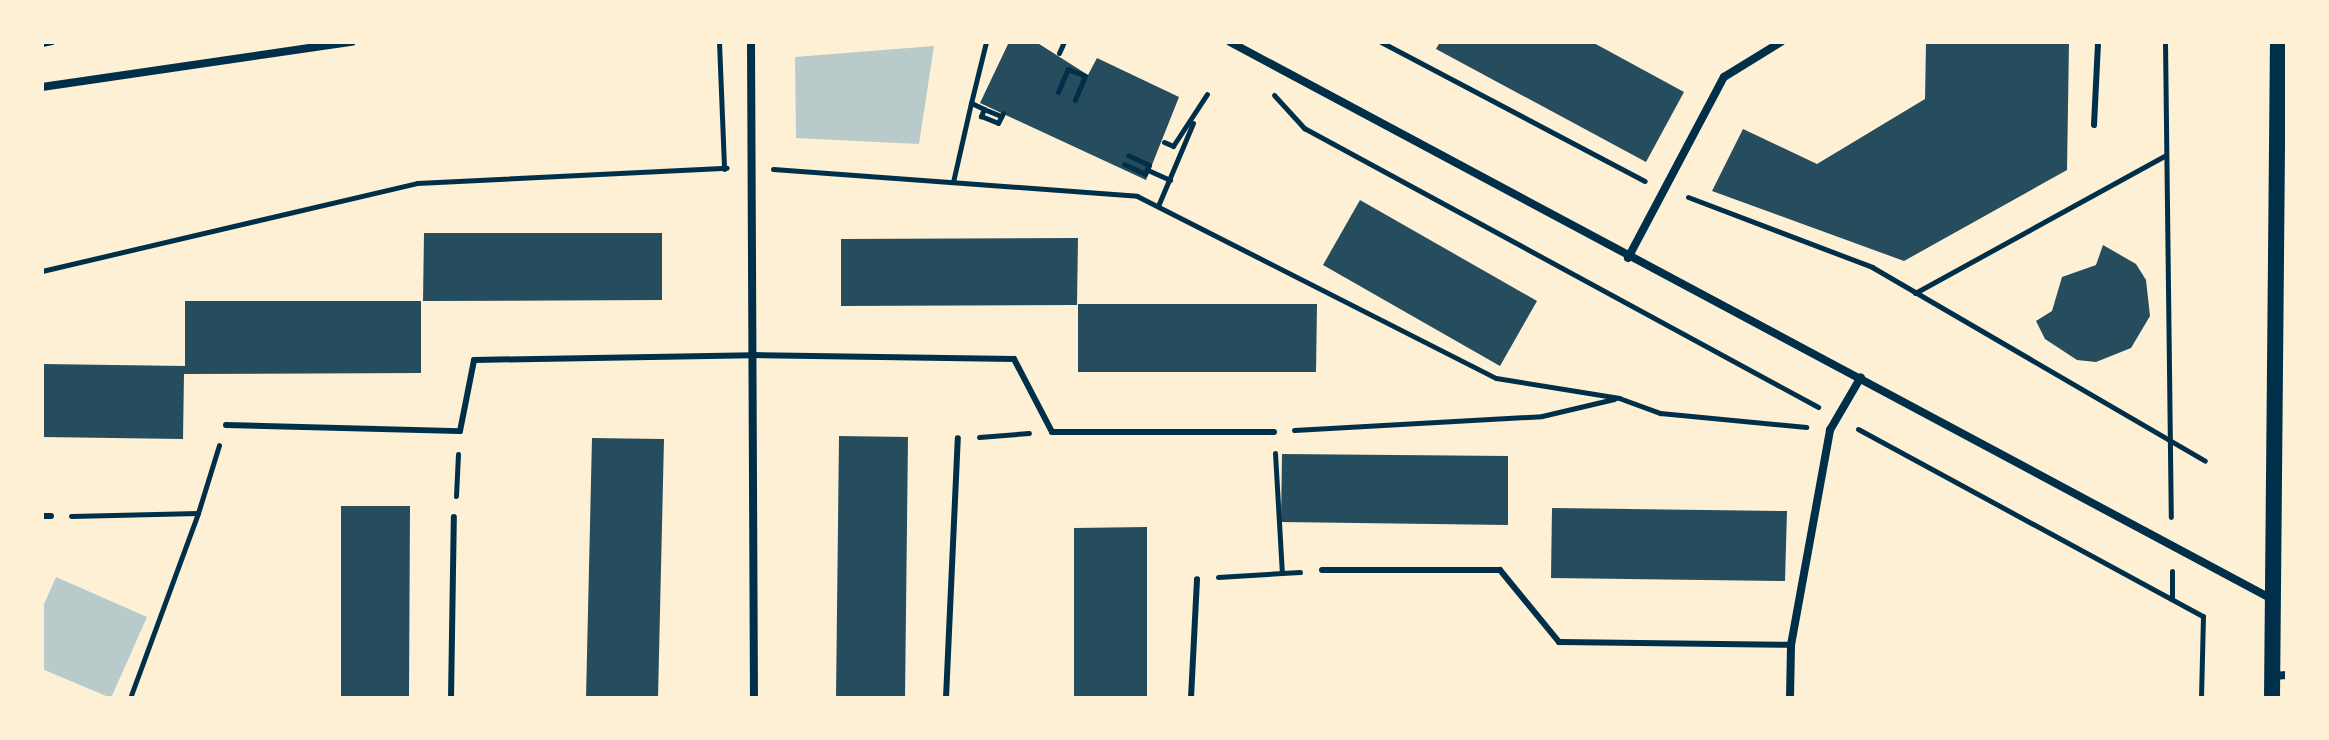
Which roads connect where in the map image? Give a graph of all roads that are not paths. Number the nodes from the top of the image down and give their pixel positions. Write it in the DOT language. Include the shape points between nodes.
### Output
graph roads {
  1 [pos="352,42"];
  2 [pos="751,42"];
  3 [pos="1230,42"];
  4 [pos="1781,42"];
  5 [pos="2098,42"];
  6 [pos="2278,42"];
  7 [pos="42,87"];
  8 [pos="2094,125"];
  9 [pos="1628,258"];
  10 [pos="2282,261"];
  11 [pos="752,355"];
  12 [pos="1861,377"];
  13 [pos="226,425"];
  14 [pos="1274,432"];
  15 [pos="958,438"];
  16 [pos="42,516"];
  17 [pos="51,516"];
  18 [pos="454,517"];
  19 [pos="1322,570"];
  20 [pos="1197,579"];
  21 [pos="2272,599"];
  22 [pos="1791,645"];
  23 [pos="2280,676"];
  24 [pos="451,698"];
  25 [pos="754,698"];
  26 [pos="946,698"];
  27 [pos="1191,698"];
  28 [pos="1790,698"];
  29 [pos="2272,698"];
  1 -- 7 [label="street"];
  2 -- 11 [label="street"];
  3 -- 9 [label="street"];
  4 -- 9 [label="street" via="1724,77"];
  5 -- 8 [label="lane"];
  6 -- 10 [label="main road"];
  9 -- 12 [label="street"];
  10 -- 21 [label="main road"];
  11 -- 13 [label="lane" via="474,360 460,431"];
  11 -- 14 [label="lane" via="1014,359 1052,432"];
  11 -- 25 [label="street"];
  12 -- 21 [label="street"];
  12 -- 22 [label="street" via="1830,430"];
  15 -- 26 [label="lane"];
  16 -- 17 [label="lane"];
  18 -- 24 [label="lane"];
  19 -- 22 [label="lane" via="1500,570 1559,642"];
  20 -- 27 [label="lane"];
  21 -- 23 [label="main road"];
  22 -- 28 [label="street"];
  23 -- 29 [label="main road"];
}
